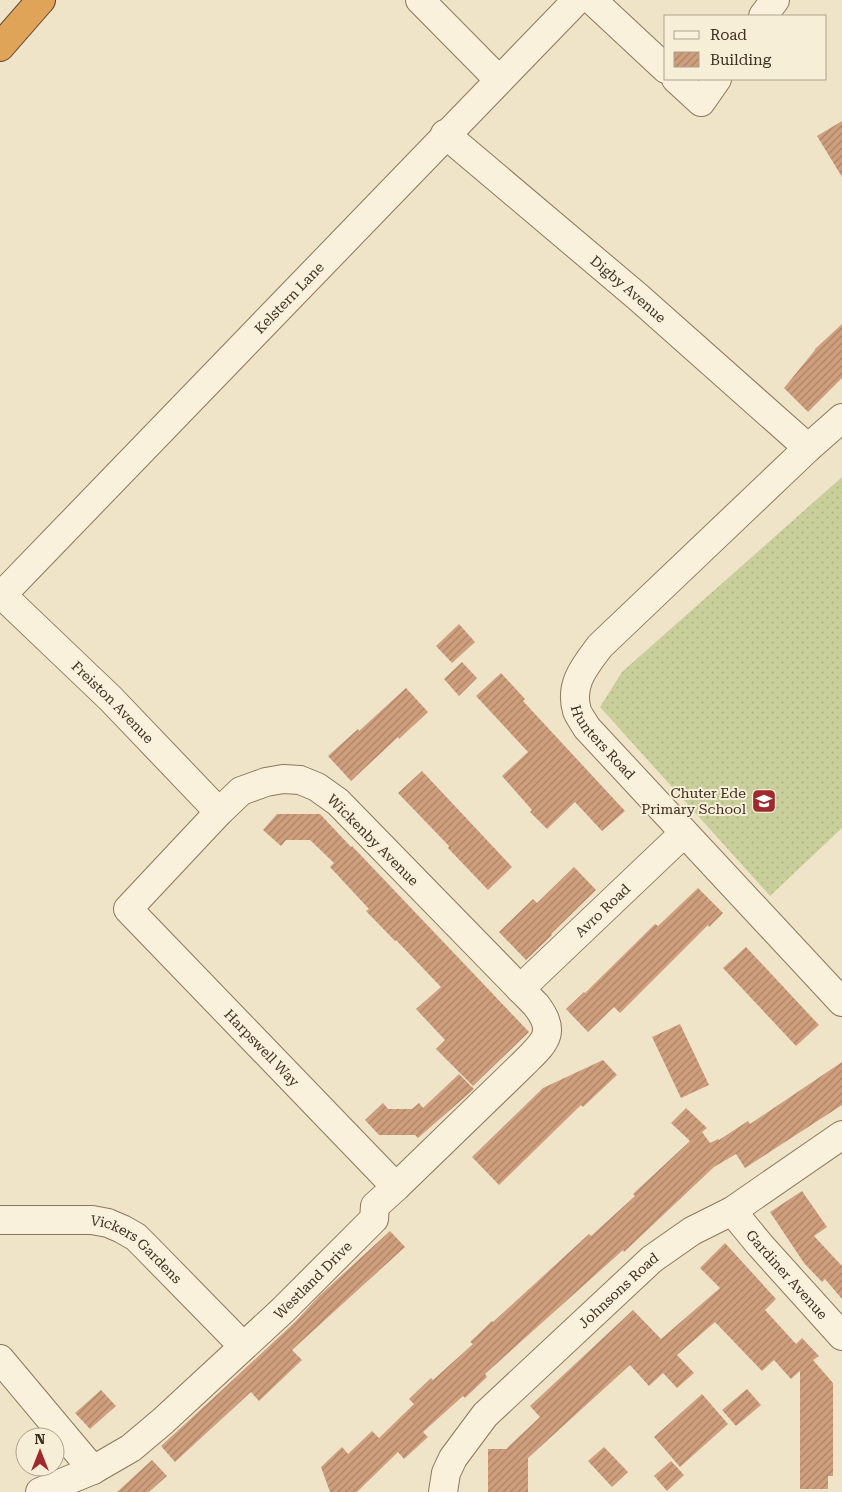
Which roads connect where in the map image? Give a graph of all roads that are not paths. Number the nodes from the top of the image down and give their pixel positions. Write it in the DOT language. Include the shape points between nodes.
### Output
graph roads {
  1 [pos="41,0"];
  2 [pos="420,0"];
  3 [pos="577,0"];
  4 [pos="592,0"];
  5 [pos="775,0"];
  6 [pos="764,15"];
  7 [pos="0,47"];
  8 [pos="664,67"];
  9 [pos="499,80"];
  10 [pos="677,80"];
  11 [pos="717,80"];
  12 [pos="445,134"];
  13 [pos="842,418"];
  14 [pos="808,448"];
  15 [pos="1,596"];
  16 [pos="219,812"];
  17 [pos="684,833"];
  18 [pos="128,909"];
  19 [pos="520,988"];
  20 [pos="842,1002"];
  21 [pos="548,1030"];
  22 [pos="842,1135"];
  23 [pos="396,1187"];
  24 [pos="732,1212"];
  25 [pos="0,1220"];
  26 [pos="842,1336"];
  27 [pos="243,1346"];
  28 [pos="0,1359"];
  29 [pos="93,1470"];
  30 [pos="40,1492"];
  31 [pos="443,1492"];
  1 -- 7 [label="highway"];
  2 -- 9 [label="street"];
  3 -- 9 [label="street, Kelstern Lane"];
  4 -- 8 [label="street"];
  5 -- 6 [label="street"];
  9 -- 12 [label="street, Kelstern Lane"];
  10 -- 11 [label="street" via="701,102"];
  12 -- 14 [label="street, Digby Avenue"];
  12 -- 15 [label="street, Kelstern Lane"];
  13 -- 14 [label="street, Hunters Road"];
  14 -- 17 [label="street, Hunters Road" via="600,646 579,675 575,693 577,711 587,728"];
  15 -- 16 [label="street, Freiston Avenue" via="111,699"];
  16 -- 18 [label="street, Wickenby Avenue"];
  16 -- 19 [label="street, Wickenby Avenue" via="241,791 266,782 300,780 317,787 338,802"];
  17 -- 19 [label="street, Avro Road"];
  17 -- 20 [label="street, Hunters Road"];
  18 -- 23 [label="street, Harpswell Way"];
  19 -- 21 [label="street, Wickenby Avenue" via="545,1017"];
  21 -- 23 [label="street, Westland Drive" via="543,1044"];
  22 -- 24 [label="street, Johnsons Road"];
  23 -- 27 [label="street, Westland Drive" via="376,1206 374,1220"];
  24 -- 26 [label="street, Gardiner Avenue"];
  24 -- 31 [label="street, Johnsons Road" via="692,1231 652,1259 485,1415 453,1458"];
  25 -- 27 [label="street, Vickers Gardens" via="92,1220 122,1229 141,1243"];
  27 -- 29 [label="street, Westland Drive" via="163,1421 130,1448"];
  28 -- 29 [label="street"];
  29 -- 30 [label="street, Westland Drive"];
}
